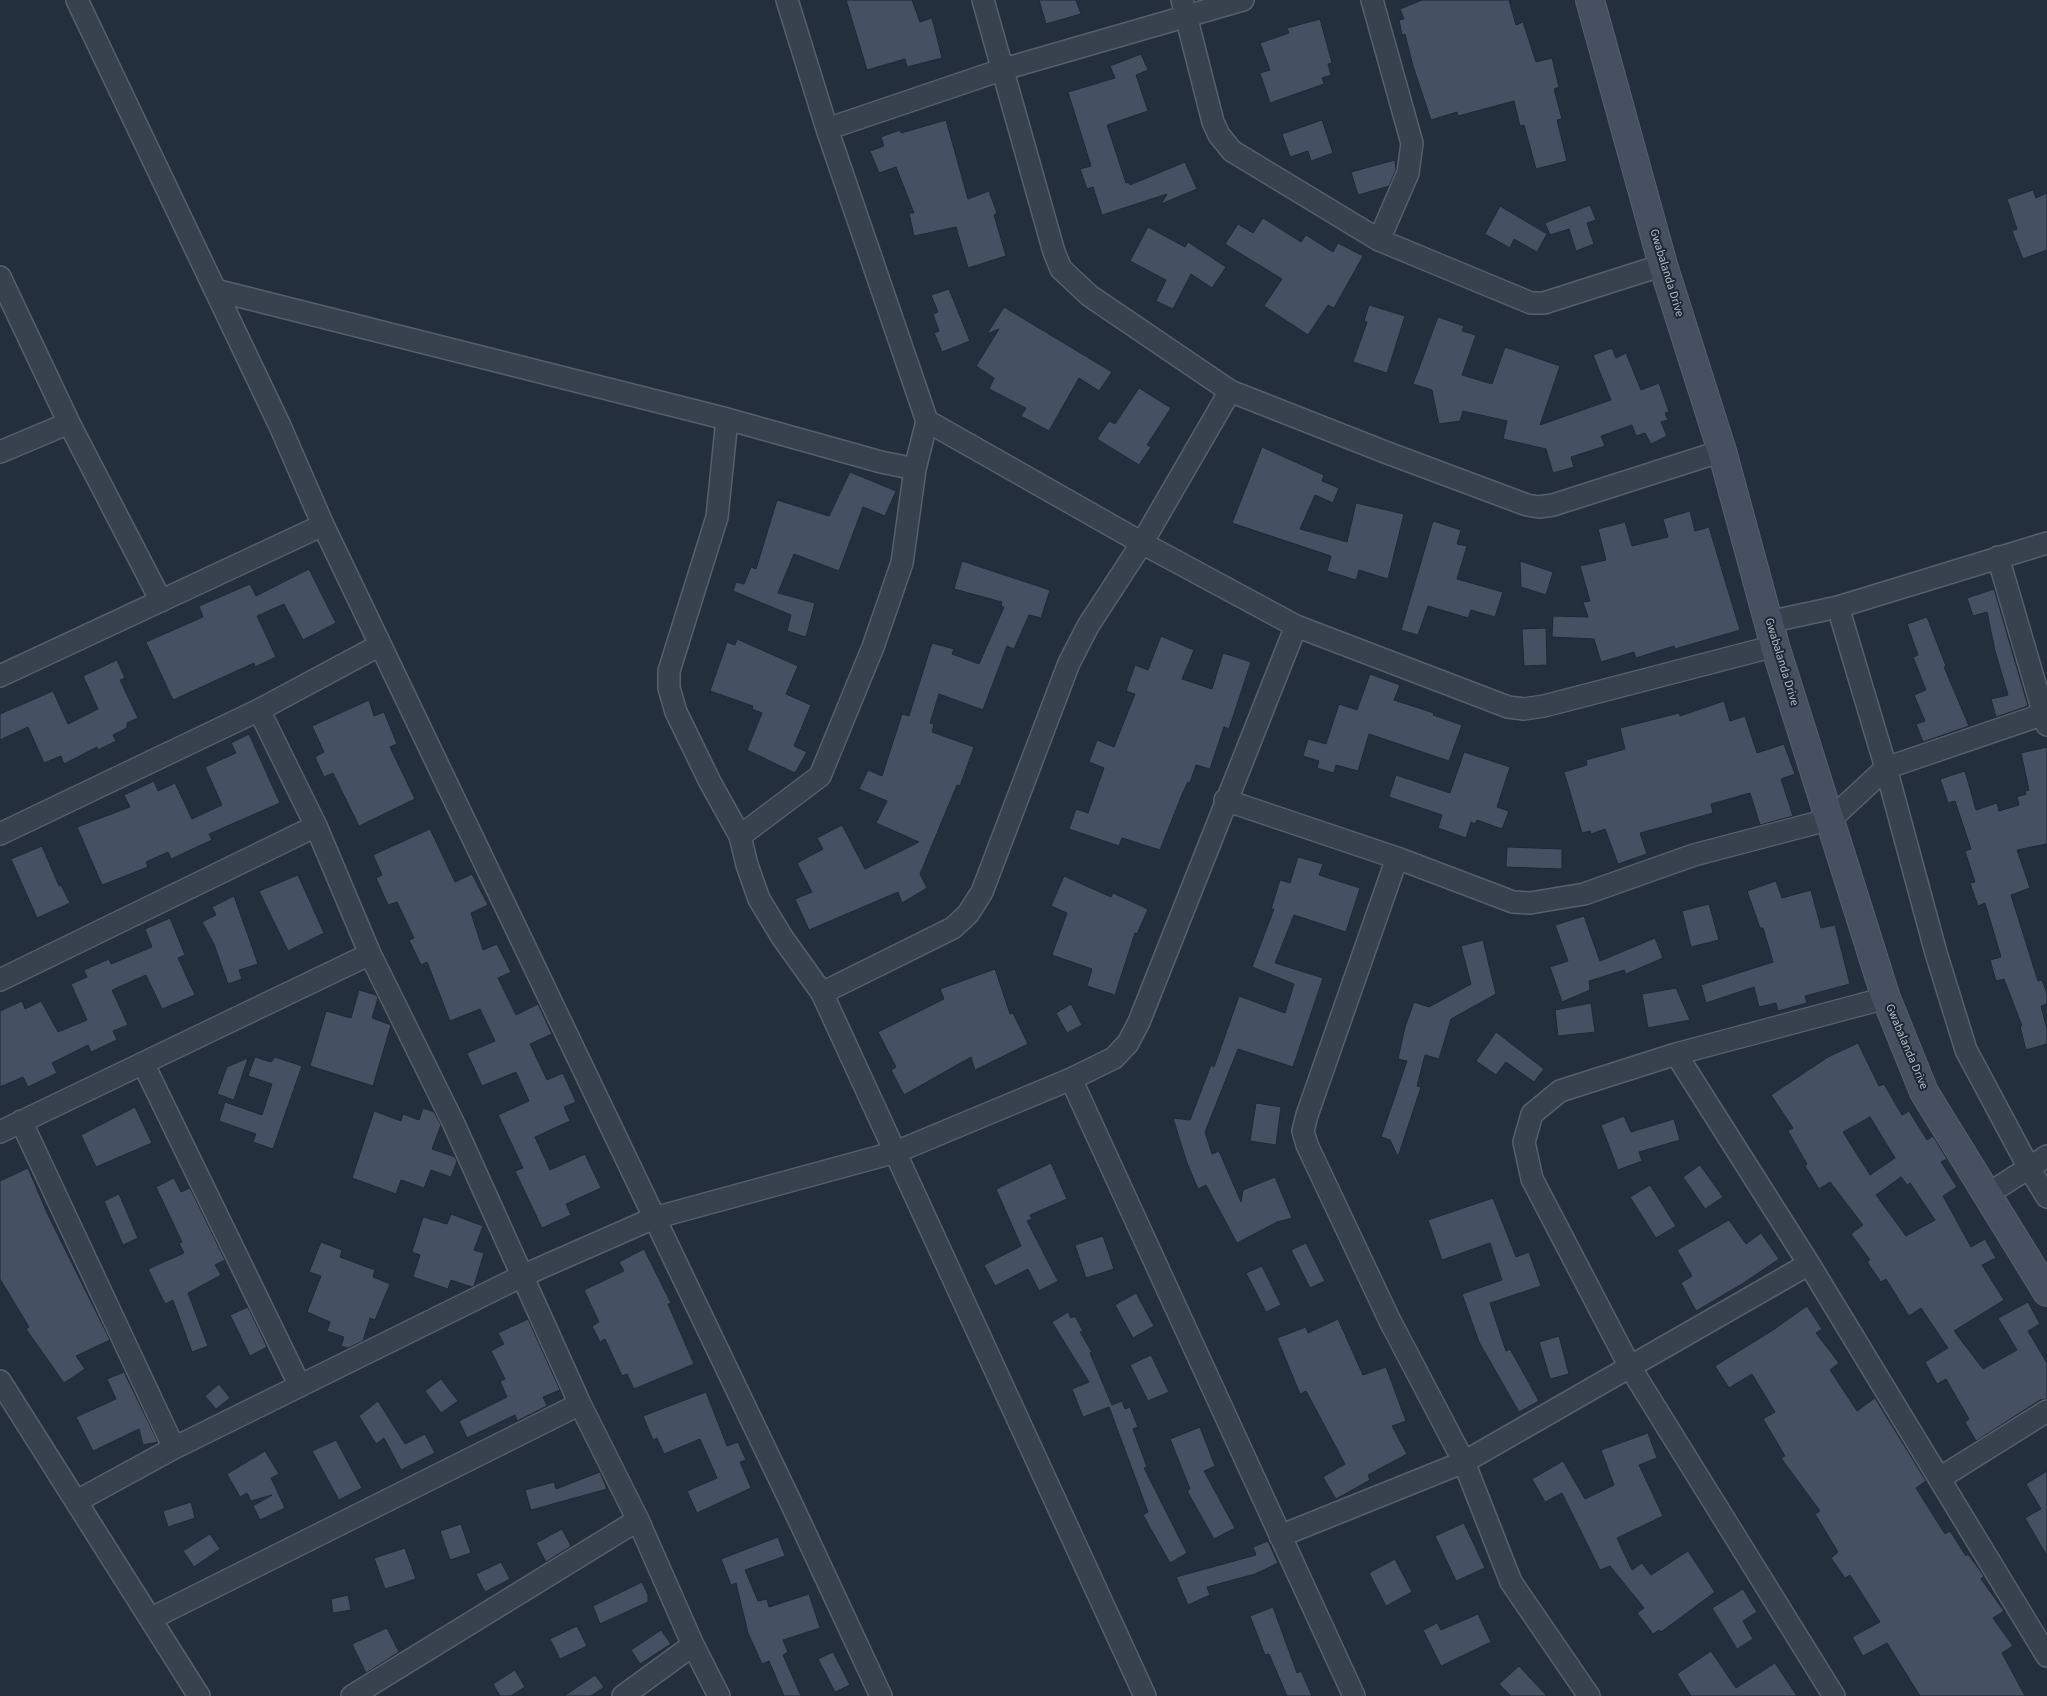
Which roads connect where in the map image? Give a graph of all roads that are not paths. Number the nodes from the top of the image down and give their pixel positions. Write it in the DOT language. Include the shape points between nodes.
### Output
graph roads {
  1 [pos="77,0"];
  2 [pos="788,0"];
  3 [pos="983,0"];
  4 [pos="1243,0"];
  5 [pos="1372,0"];
  6 [pos="1590,0"];
  7 [pos="1184,8"];
  8 [pos="1004,69"];
  9 [pos="827,129"];
  10 [pos="1379,240"];
  11 [pos="1663,265"];
  12 [pos="0,277"];
  13 [pos="215,290"];
  14 [pos="1230,392"];
  15 [pos="727,419"];
  16 [pos="928,421"];
  17 [pos="69,423"];
  18 [pos="1722,451"];
  19 [pos="0,452"];
  20 [pos="915,469"];
  21 [pos="323,526"];
  22 [pos="2047,542"];
  23 [pos="1142,543"];
  24 [pos="1998,557"];
  25 [pos="160,601"];
  26 [pos="1838,607"];
  27 [pos="1296,626"];
  28 [pos="1772,634"];
  29 [pos="380,645"];
  30 [pos="0,676"];
  31 [pos="259,710"];
  32 [pos="2046,717"];
  33 [pos="1886,768"];
  34 [pos="1225,800"];
  35 [pos="1831,819"];
  36 [pos="316,826"];
  37 [pos="0,834"];
  38 [pos="740,836"];
  39 [pos="1397,858"];
  40 [pos="370,954"];
  41 [pos="0,980"];
  42 [pos="822,993"];
  43 [pos="1886,998"];
  44 [pos="1676,1054"];
  45 [pos="143,1062"];
  46 [pos="1071,1079"];
  47 [pos="21,1121"];
  48 [pos="0,1132"];
  49 [pos="896,1152"];
  50 [pos="2047,1156"];
  51 [pos="2029,1168"];
  52 [pos="1988,1194"];
  53 [pos="2047,1197"];
  54 [pos="654,1218"];
  55 [pos="1809,1264"];
  56 [pos="522,1276"];
  57 [pos="2047,1292"];
  58 [pos="1630,1367"];
  59 [pos="0,1381"];
  60 [pos="300,1386"];
  61 [pos="580,1404"];
  62 [pos="2047,1411"];
  63 [pos="174,1448"];
  64 [pos="1464,1462"];
  65 [pos="1940,1478"];
  66 [pos="77,1501"];
  67 [pos="638,1520"];
  68 [pos="1280,1536"];
  69 [pos="152,1618"];
  70 [pos="692,1644"];
  71 [pos="2047,1656"];
  72 [pos="199,1696"];
  73 [pos="352,1696"];
  74 [pos="623,1696"];
  75 [pos="719,1696"];
  76 [pos="881,1696"];
  77 [pos="1146,1696"];
  78 [pos="1354,1696"];
  79 [pos="1589,1696"];
  80 [pos="1834,1696"];
  1 -- 13 [label="street"];
  2 -- 9 [label="street"];
  3 -- 8 [label="street"];
  4 -- 7 [label="street"];
  5 -- 10 [label="street" via="1412,143 1408,173"];
  6 -- 11 [label="street, Gwabalanda Drive"];
  7 -- 8 [label="street"];
  7 -- 10 [label="street" via="1213,122 1232,151"];
  8 -- 9 [label="street"];
  8 -- 14 [label="street" via="1054,252 1062,269 1090,296"];
  9 -- 16 [label="street"];
  10 -- 11 [label="street" via="1531,302 1544,303"];
  11 -- 18 [label="street, Gwabalanda Drive"];
  12 -- 17 [label="street"];
  13 -- 15 [label="street"];
  13 -- 21 [label="street" via="280,426"];
  14 -- 18 [label="street" via="1539,507"];
  14 -- 23 [label="street"];
  15 -- 20 [label="street"];
  15 -- 38 [label="street" via="717,517 669,671 669,688 680,721"];
  16 -- 20 [label="street"];
  16 -- 23 [label="street"];
  17 -- 19 [label="street"];
  17 -- 25 [label="street"];
  18 -- 28 [label="street, Gwabalanda Drive"];
  20 -- 38 [label="street" via="902,563 873,647 820,776"];
  21 -- 25 [label="street"];
  21 -- 29 [label="street"];
  22 -- 24 [label="street"];
  23 -- 27 [label="street"];
  23 -- 42 [label="street" via="1088,626 1069,663 982,892 968,914 952,928"];
  24 -- 26 [label="street"];
  24 -- 32 [label="street"];
  25 -- 30 [label="street"];
  26 -- 28 [label="street"];
  26 -- 33 [label="street"];
  27 -- 28 [label="street" via="1508,707 1524,709"];
  27 -- 34 [label="street"];
  28 -- 35 [label="street, Gwabalanda Drive"];
  29 -- 31 [label="street"];
  29 -- 54 [label="street"];
  31 -- 36 [label="street"];
  31 -- 37 [label="street"];
  32 -- 33 [label="street"];
  33 -- 35 [label="street"];
  33 -- 51 [label="street" via="1936,954 1966,1050"];
  34 -- 39 [label="street"];
  34 -- 46 [label="street" via="1128,1043 1114,1058"];
  35 -- 39 [label="street" via="1694,855 1584,894 1530,903 1512,902"];
  35 -- 43 [label="street, Gwabalanda Drive"];
  36 -- 40 [label="street"];
  36 -- 41 [label="street"];
  38 -- 42 [label="street" via="759,899"];
  39 -- 64 [label="street" via="1303,1131 1390,1321"];
  40 -- 45 [label="street"];
  40 -- 56 [label="street" via="453,1122"];
  42 -- 49 [label="street"];
  43 -- 44 [label="street"];
  43 -- 52 [label="street, Gwabalanda Drive" via="1924,1092"];
  44 -- 55 [label="street"];
  44 -- 58 [label="street" via="1560,1091 1532,1114 1524,1142 1532,1179"];
  45 -- 47 [label="street"];
  45 -- 60 [label="street"];
  46 -- 49 [label="street"];
  46 -- 68 [label="street"];
  47 -- 48 [label="street"];
  47 -- 63 [label="street"];
  49 -- 54 [label="street"];
  49 -- 77 [label="street"];
  50 -- 51 [label="street"];
  51 -- 52 [label="street"];
  51 -- 53 [label="street"];
  52 -- 57 [label="street, Gwabalanda Drive"];
  54 -- 56 [label="street"];
  54 -- 76 [label="street"];
  55 -- 58 [label="street"];
  55 -- 65 [label="street"];
  56 -- 60 [label="street"];
  56 -- 61 [label="street"];
  58 -- 64 [label="street"];
  58 -- 80 [label="street"];
  59 -- 66 [label="street"];
  60 -- 63 [label="street"];
  61 -- 67 [label="street"];
  61 -- 69 [label="street"];
  62 -- 65 [label="street"];
  63 -- 66 [label="street"];
  64 -- 68 [label="street"];
  64 -- 79 [label="street" via="1510,1582"];
  65 -- 71 [label="street"];
  66 -- 69 [label="street"];
  67 -- 70 [label="street"];
  67 -- 73 [label="street"];
  68 -- 78 [label="street"];
  69 -- 72 [label="street"];
  70 -- 74 [label="street"];
  70 -- 75 [label="street"];
}
